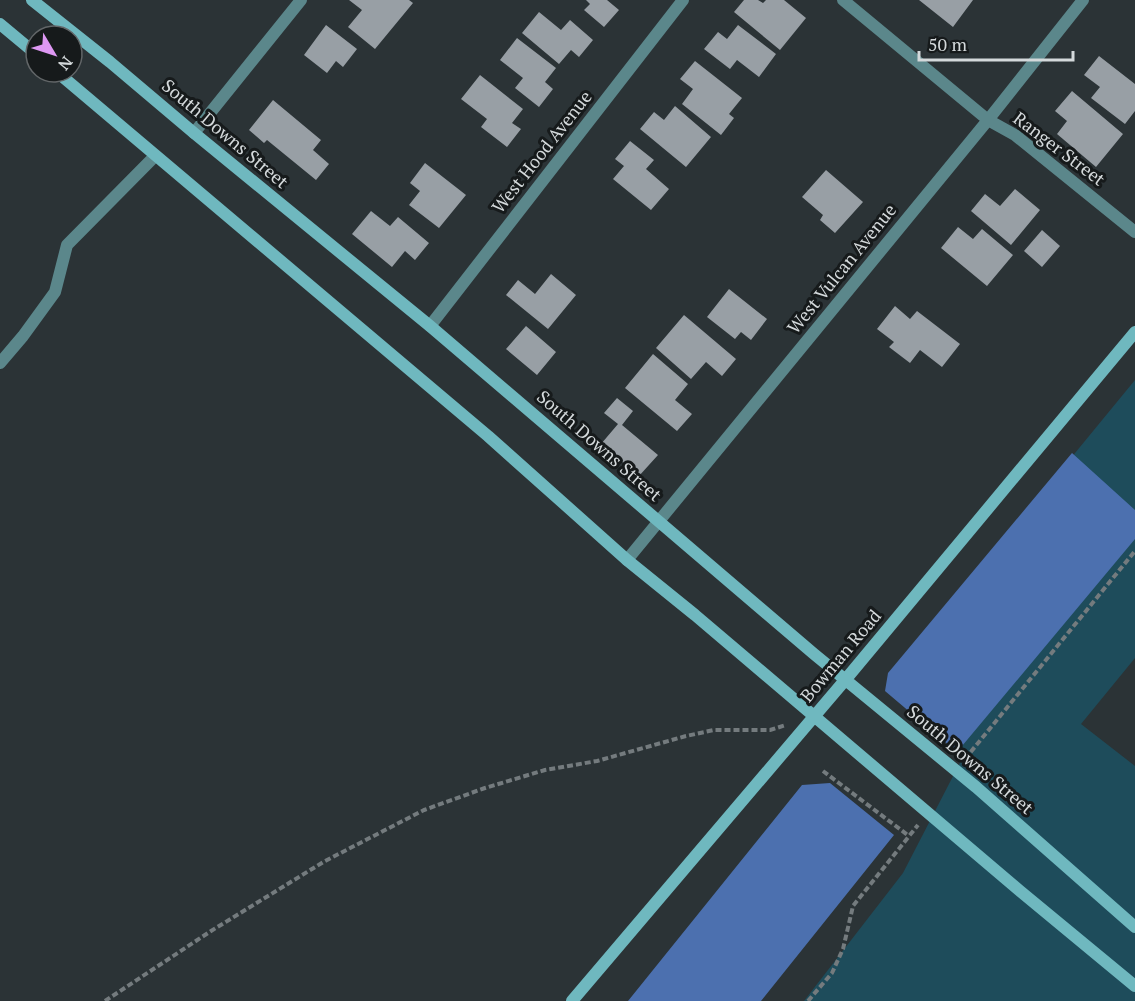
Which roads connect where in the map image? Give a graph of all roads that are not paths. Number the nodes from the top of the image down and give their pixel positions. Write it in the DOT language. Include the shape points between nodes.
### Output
graph roads {
  1 [pos="32,0"];
  2 [pos="301,0"];
  3 [pos="683,0"];
  4 [pos="843,0"];
  5 [pos="1083,0"];
  6 [pos="0,24"];
  7 [pos="24,44"];
  8 [pos="71,84"];
  9 [pos="988,120"];
  10 [pos="194,134"];
  11 [pos="155,156"];
  12 [pos="1135,232"];
  13 [pos="430,326"];
  14 [pos="1135,332"];
  15 [pos="0,363"];
  16 [pos="659,521"];
  17 [pos="627,560"];
  18 [pos="846,679"];
  19 [pos="814,717"];
  20 [pos="1135,927"];
  21 [pos="1135,986"];
  22 [pos="572,1001"];
  1 -- 10 [label="main road, South Downs Street"];
  2 -- 10 [label="street"];
  3 -- 13 [label="street, West Hood Avenue"];
  4 -- 9 [label="street, Ranger Street"];
  5 -- 9 [label="street, West Vulcan Avenue"];
  6 -- 7 [label="main road"];
  8 -- 11 [label="main road"];
  9 -- 12 [label="street, Ranger Street" via="1015,135"];
  9 -- 16 [label="street, West Vulcan Avenue"];
  10 -- 13 [label="main road, South Downs Street"];
  11 -- 15 [label="street" via="67,245 54,292"];
  11 -- 17 [label="main road" via="488,436"];
  13 -- 16 [label="main road, South Downs Street"];
  14 -- 18 [label="main road, Bowman Road"];
  16 -- 17 [label="street, West Vulcan Avenue"];
  16 -- 18 [label="main road, South Downs Street"];
  17 -- 19 [label="main road"];
  18 -- 19 [label="main road, Bowman Road"];
  18 -- 20 [label="main road, South Downs Street"];
  19 -- 21 [label="main road"];
  19 -- 22 [label="main road, Bowman Road"];
}
